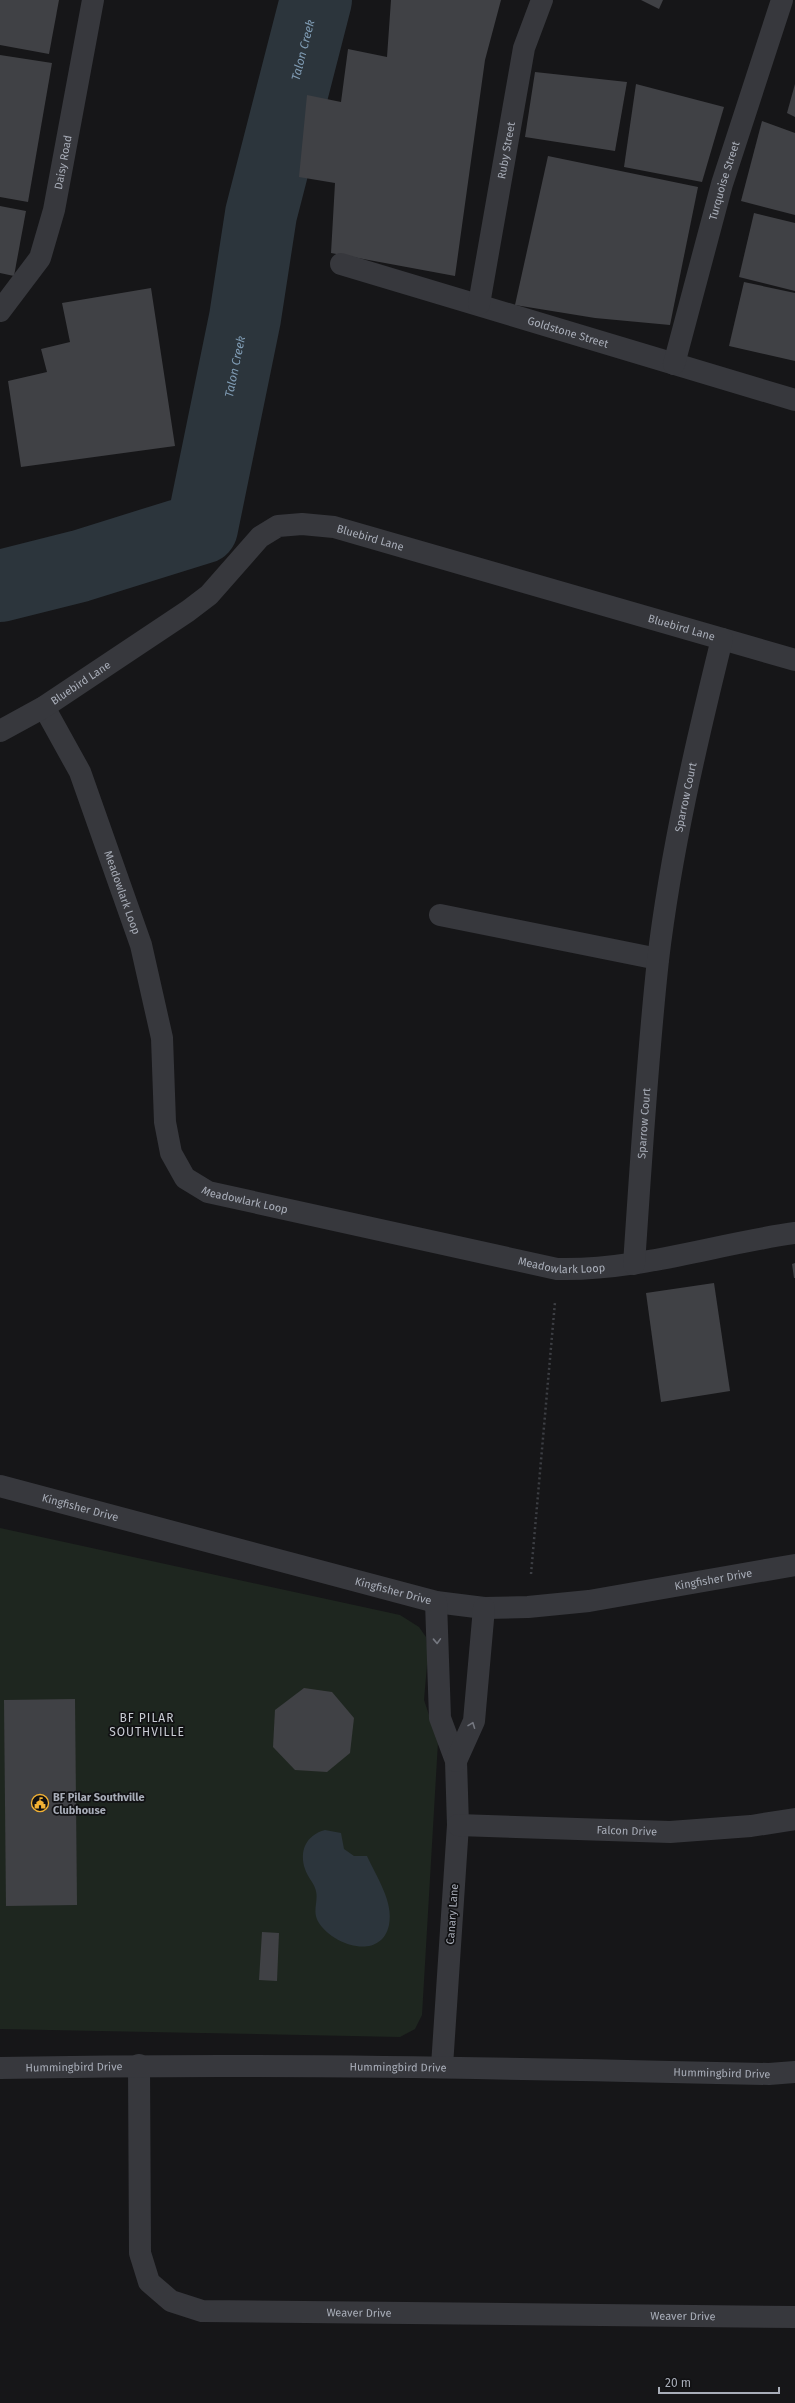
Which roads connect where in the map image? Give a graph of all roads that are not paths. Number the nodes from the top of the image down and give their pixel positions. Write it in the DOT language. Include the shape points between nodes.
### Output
graph roads {
  1 [pos="93,0"];
  2 [pos="542,0"];
  3 [pos="782,0"];
  4 [pos="341,264"];
  5 [pos="479,304"];
  6 [pos="0,311"];
  7 [pos="674,364"];
  8 [pos="795,400"];
  9 [pos="722,639"];
  10 [pos="795,660"];
  11 [pos="44,707"];
  12 [pos="0,730"];
  13 [pos="440,915"];
  14 [pos="658,958"];
  15 [pos="795,1232"];
  16 [pos="634,1264"];
  17 [pos="0,1486"];
  18 [pos="795,1565"];
  19 [pos="436,1602"];
  20 [pos="484,1608"];
  21 [pos="456,1761"];
  22 [pos="795,1819"];
  23 [pos="458,1825"];
  24 [pos="139,2065"];
  25 [pos="442,2066"];
  26 [pos="0,2068"];
  27 [pos="795,2072"];
  28 [pos="795,2317"];
  1 -- 6 [label="street, Daisy Road" via="54,210 40,258"];
  2 -- 5 [label="street, Ruby Street" via="524,48"];
  3 -- 7 [label="street, Turquoise Street" via="722,184"];
  4 -- 5 [label="street, Goldstone Street"];
  5 -- 7 [label="street, Goldstone Street"];
  7 -- 8 [label="street, Goldstone Street"];
  9 -- 10 [label="street, Bluebird Lane"];
  9 -- 11 [label="street, Bluebird Lane" via="334,527 302,524 278,526 260,537 209,595"];
  9 -- 14 [label="street, Sparrow Court" via="699,731 677,837"];
  11 -- 12 [label="street, Bluebird Lane"];
  11 -- 16 [label="street, Meadowlark Loop" via="80,772 141,945 162,1038 165,1122 171,1153 185,1178 208,1192 557,1269 593,1270"];
  13 -- 14 [label="street"];
  14 -- 16 [label="street, Sparrow Court"];
  15 -- 16 [label="street, Meadowlark Loop"];
  17 -- 19 [label="street, Kingfisher Drive"];
  18 -- 20 [label="street, Kingfisher Drive" via="589,1601"];
  19 -- 20 [label="street, Kingfisher Drive"];
  19 -- 21 [label="street, Canary Lane, one-way" via="440,1718"];
  21 -- 20 [label="street, Canary Lane, one-way" via="474,1721"];
  21 -- 23 [label="street, Canary Lane"];
  22 -- 23 [label="street, Falcon Drive" via="751,1826 670,1832"];
  23 -- 25 [label="street, Canary Lane"];
  24 -- 25 [label="street, Hummingbird Drive"];
  24 -- 26 [label="street, Hummingbird Drive"];
  24 -- 28 [label="street, Weaver Drive" via="140,2253 149,2282 171,2301 202,2311"];
  25 -- 27 [label="street, Hummingbird Drive" via="769,2074"];
}
